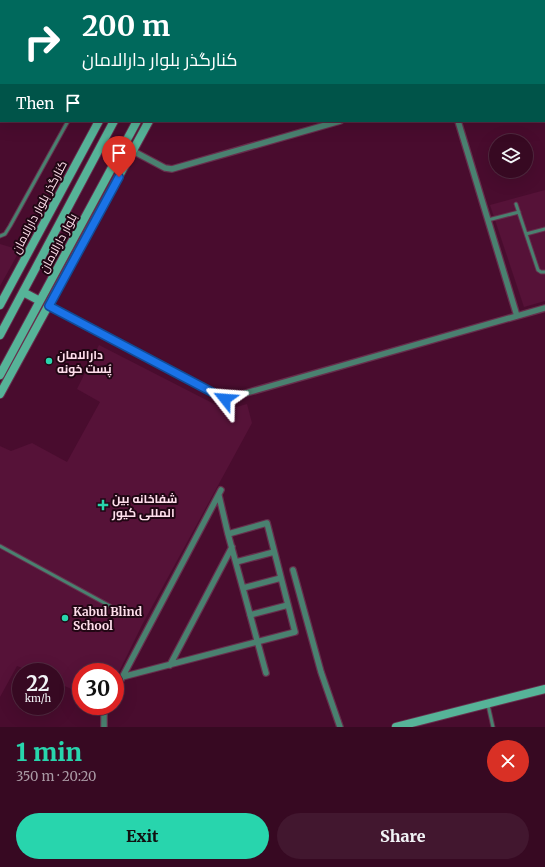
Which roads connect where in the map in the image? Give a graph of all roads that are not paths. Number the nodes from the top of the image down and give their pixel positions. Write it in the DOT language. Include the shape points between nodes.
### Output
graph roads {
  1 [pos="67,122"];
  2 [pos="98,122"];
  3 [pos="113,122"];
  4 [pos="136,122"];
  5 [pos="148,122"];
  6 [pos="336,122"];
  7 [pos="458,122"];
  8 [pos="133,151"];
  9 [pos="516,204"];
  10 [pos="519,212"];
  11 [pos="488,220"];
  12 [pos="545,229"];
  13 [pos="526,234"];
  14 [pos="0,236"];
  15 [pos="545,272"];
  16 [pos="23,292"];
  17 [pos="40,301"];
  18 [pos="1,302"];
  19 [pos="18,302"];
  20 [pos="49,306"];
  21 [pos="545,308"];
  22 [pos="517,316"];
  23 [pos="0,335"];
  24 [pos="0,375"];
  25 [pos="0,394"];
  26 [pos="228,534"];
  27 [pos="0,546"];
  28 [pos="232,547"];
  29 [pos="274,552"];
  30 [pos="236,562"];
  31 [pos="293,570"];
  32 [pos="281,578"];
  33 [pos="243,588"];
  34 [pos="288,605"];
  35 [pos="110,606"];
  36 [pos="250,615"];
  37 [pos="257,642"];
  38 [pos="170,665"];
  39 [pos="124,673"];
  40 [pos="266,673"];
  41 [pos="124,676"];
  42 [pos="545,689"];
  43 [pos="487,704"];
  44 [pos="104,715"];
  45 [pos="104,727"];
  46 [pos="340,727"];
  47 [pos="396,727"];
  48 [pos="493,727"];
  1 -- 14 [label="lane" via="10,226 5,234"];
  2 -- 18 [label="street, کنارگذر بلوار دارالامان"];
  3 -- 16 [label="street, بلوار دارالامان"];
  4 -- 17 [label="street, بلوار دارالامان"];
  5 -- 8 [label="street"];
  6 -- 8 [label="street" via="172,169 164,168"];
  7 -- 11 [label="street"];
  8 -- 20 [label="street"];
  9 -- 10 [label="lane"];
  10 -- 11 [label="lane"];
  10 -- 13 [label="lane"];
  11 -- 22 [label="street"];
  12 -- 13 [label="lane"];
  13 -- 15 [label="lane" via="538,270"];
  16 -- 17 [label="street"];
  16 -- 19 [label="street, بلوار دارالامان"];
  17 -- 24 [label="street, بلوار دارالامان"];
  18 -- 19 [label="street"];
  19 -- 23 [label="street, بلوار دارالامان"];
  20 -- 22 [label="street" via="225,399"];
  20 -- 25 [label="street"];
  21 -- 22 [label="street"];
  26 -- 28 [label="street"];
  26 -- 29 [label="street" via="267,523"];
  26 -- 39 [label="street" via="220,493"];
  27 -- 35 [label="lane"];
  28 -- 30 [label="street"];
  28 -- 38 [label="street"];
  29 -- 30 [label="street"];
  29 -- 32 [label="street"];
  30 -- 33 [label="street"];
  31 -- 46 [label="street" via="321,672"];
  32 -- 33 [label="street"];
  32 -- 34 [label="street"];
  33 -- 36 [label="street"];
  34 -- 36 [label="street"];
  34 -- 37 [label="street" via="295,632"];
  36 -- 37 [label="street"];
  37 -- 38 [label="street"];
  37 -- 40 [label="street"];
  38 -- 41 [label="street"];
  42 -- 43 [label="street"];
  43 -- 47 [label="street"];
  43 -- 48 [label="lane"];
  44 -- 45 [label="street"];
}
